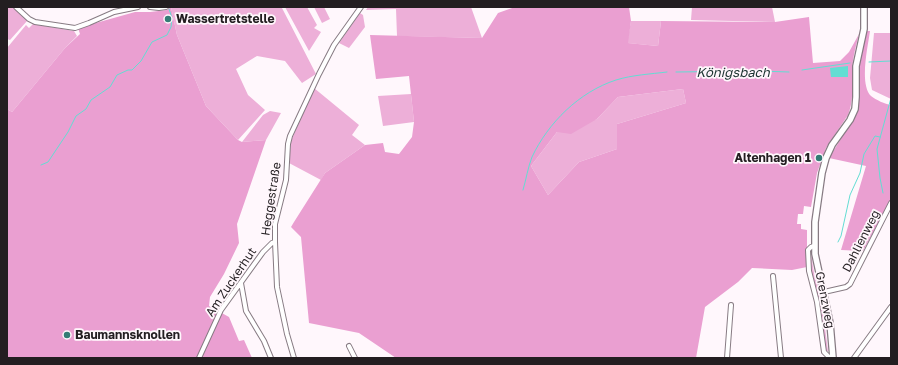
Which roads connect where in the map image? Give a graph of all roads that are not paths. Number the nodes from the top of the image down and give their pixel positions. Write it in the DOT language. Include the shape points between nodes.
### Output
graph roads {
  1 [pos="16,7"];
  2 [pos="138,7"];
  3 [pos="150,7"];
  4 [pos="166,7"];
  5 [pos="361,7"];
  6 [pos="864,7"];
  7 [pos="891,203"];
  8 [pos="274,242"];
  9 [pos="814,246"];
  10 [pos="773,276"];
  11 [pos="241,284"];
  12 [pos="824,292"];
  13 [pos="731,305"];
  14 [pos="891,307"];
  15 [pos="349,346"];
  16 [pos="198,358"];
  17 [pos="271,358"];
  18 [pos="294,358"];
  19 [pos="355,358"];
  20 [pos="727,358"];
  21 [pos="781,358"];
  22 [pos="832,358"];
  23 [pos="854,358"];
  1 -- 2 [label="street" via="35,22 75,28 114,12"];
  3 -- 4 [label="street"];
  5 -- 8 [label="street, Heggestraße" via="334,45 290,136 286,180 275,224"];
  6 -- 9 [label="main road" via="864,28 856,66 855,106 850,120 832,145 824,162"];
  7 -- 12 [label="street, Dahlienweg" via="850,284"];
  8 -- 11 [label="street, Am Zuckerhut" via="263,252"];
  8 -- 18 [label="street, Heggestraße" via="283,318"];
  9 -- 12 [label="main road"];
  9 -- 22 [label="street, Grenzweg" via="808,250 809,271 817,302 824,352"];
  10 -- 21 [label="street"];
  11 -- 16 [label="street, Am Zuckerhut" via="216,318"];
  11 -- 17 [label="street" via="246,312"];
  12 -- 22 [label="main road" via="831,329"];
  13 -- 20 [label="street"];
  14 -- 23 [label="street"];
  15 -- 19 [label="street"];
}
